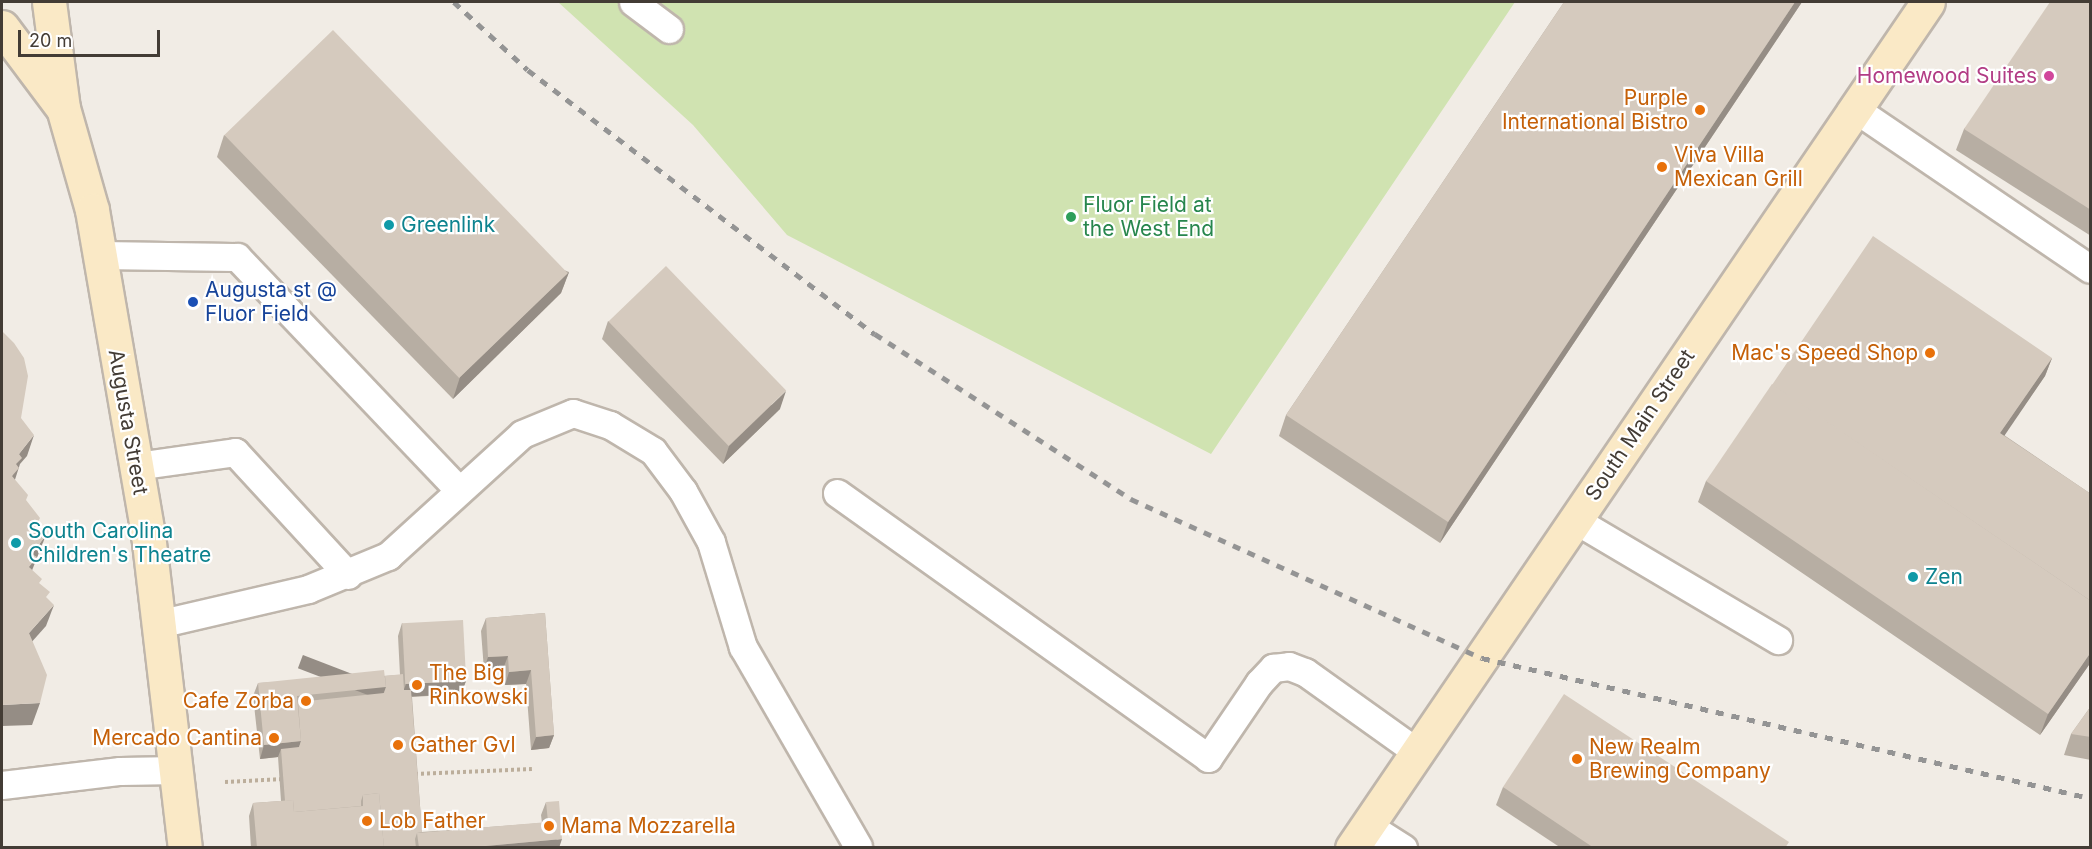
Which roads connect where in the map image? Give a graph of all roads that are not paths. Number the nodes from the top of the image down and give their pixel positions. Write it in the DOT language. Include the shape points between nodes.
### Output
graph roads {
  1 [pos="49,2"];
  2 [pos="633,2"];
  3 [pos="1928,2"];
  4 [pos="2,27"];
  5 [pos="669,29"];
  6 [pos="63,108"];
  7 [pos="1855,109"];
  8 [pos="98,255"];
  9 [pos="2091,269"];
  10 [pos="136,466"];
  11 [pos="459,490"];
  12 [pos="837,494"];
  13 [pos="1575,520"];
  14 [pos="348,575"];
  15 [pos="158,624"];
  16 [pos="1778,640"];
  17 [pos="1417,752"];
  18 [pos="178,771"];
  19 [pos="2,785"];
  20 [pos="1360,836"];
  21 [pos="858,846"];
  22 [pos="185,848"];
  23 [pos="1403,848"];
  1 -- 6 [label="main road, Augusta Street"];
  2 -- 5 [label="lane"];
  3 -- 7 [label="main road, South Main Street"];
  4 -- 6 [label="main road, Augusta Street"];
  6 -- 8 [label="main road, Augusta Street" via="92,210"];
  7 -- 9 [label="lane"];
  7 -- 13 [label="main road, South Main Street"];
  8 -- 10 [label="main road, Augusta Street"];
  8 -- 11 [label="lane" via="237,257"];
  10 -- 14 [label="lane" via="235,452"];
  10 -- 15 [label="main road, Augusta Street"];
  11 -- 14 [label="lane" via="388,556"];
  11 -- 21 [label="lane" via="522,434 573,413 610,425 653,451 683,491 711,542 743,647"];
  12 -- 17 [label="lane" via="1208,758 1259,683 1274,668 1289,666 1305,672"];
  13 -- 16 [label="lane"];
  13 -- 17 [label="main road, South Main Street"];
  14 -- 15 [label="lane"];
  15 -- 18 [label="main road, Augusta Street"];
  17 -- 20 [label="main road, South Main Street"];
  18 -- 19 [label="lane" via="120,771"];
  18 -- 22 [label="main road, Augusta Street"];
  20 -- 23 [label="lane"];
}
